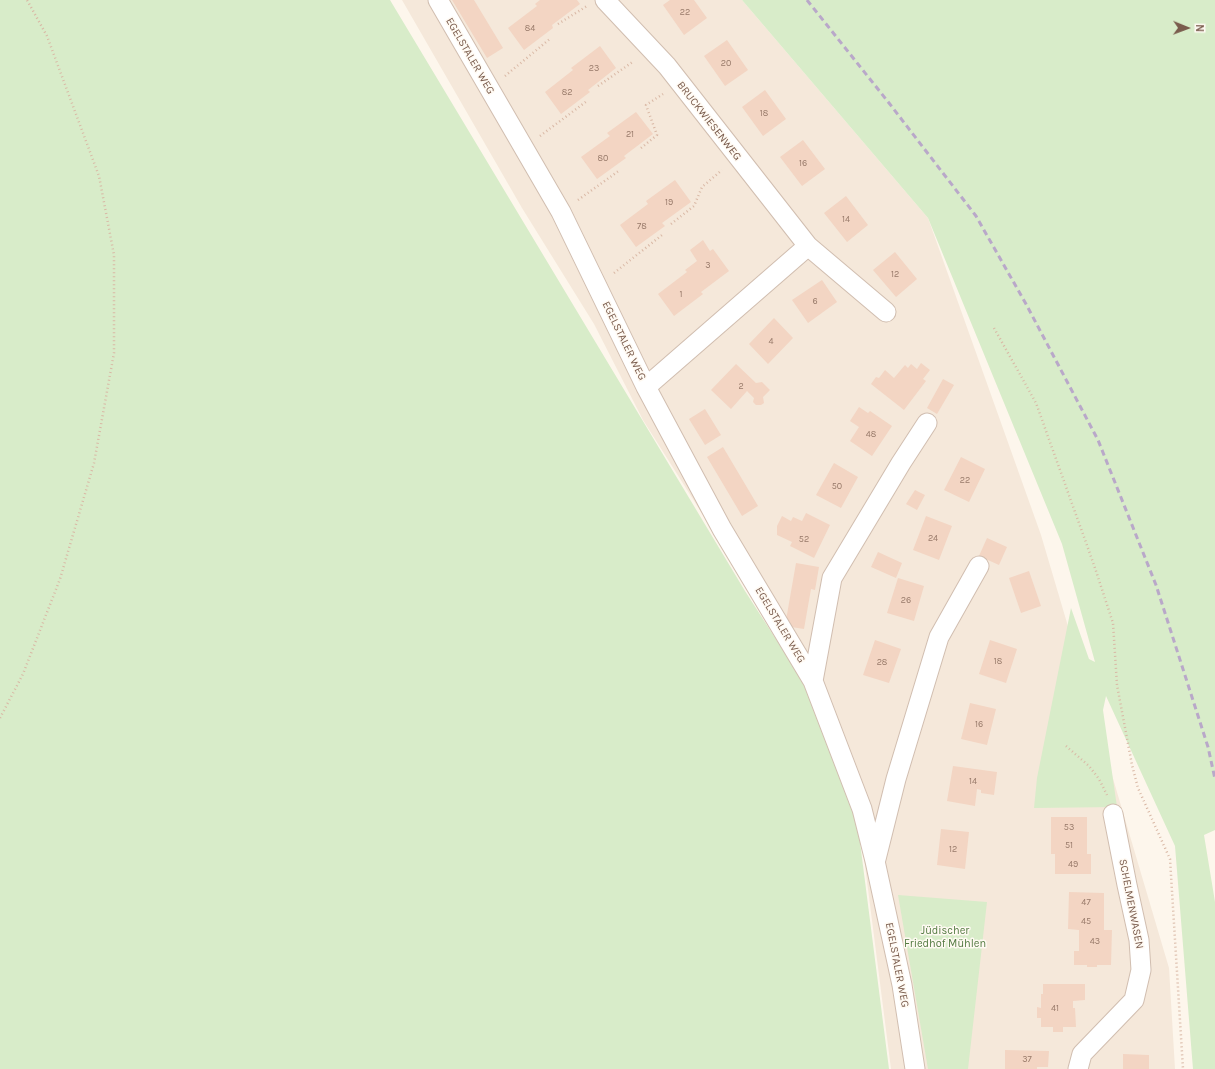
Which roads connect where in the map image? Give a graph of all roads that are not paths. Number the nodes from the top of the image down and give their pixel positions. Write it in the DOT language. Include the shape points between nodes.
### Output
graph roads {
  1 [pos="438,0"];
  2 [pos="597,2"];
  3 [pos="808,246"];
  4 [pos="886,312"];
  5 [pos="646,387"];
  6 [pos="927,423"];
  7 [pos="979,566"];
  8 [pos="813,680"];
  9 [pos="1113,814"];
  10 [pos="875,861"];
  11 [pos="914,1069"];
  12 [pos="1078,1069"];
  1 -- 5 [label="street, EGELSTALER WEG" via="561,212"];
  2 -- 3 [label="street, BRUCKWIESENWEG" via="651,49"];
  3 -- 4 [label="street, BRUCKWIESENWEG"];
  3 -- 5 [label="street"];
  5 -- 8 [label="street, EGELSTALER WEG" via="722,529"];
  6 -- 8 [label="street, EGELSTALER WEG" via="832,578"];
  7 -- 10 [label="street, EGELSTALER WEG" via="939,637 896,779"];
  8 -- 10 [label="street, EGELSTALER WEG" via="862,809"];
  9 -- 12 [label="street, SCHELMENWASEN" via="1140,940 1141,970 1134,1000 1082,1054"];
  10 -- 11 [label="street, EGELSTALER WEG" via="902,985"];
}
